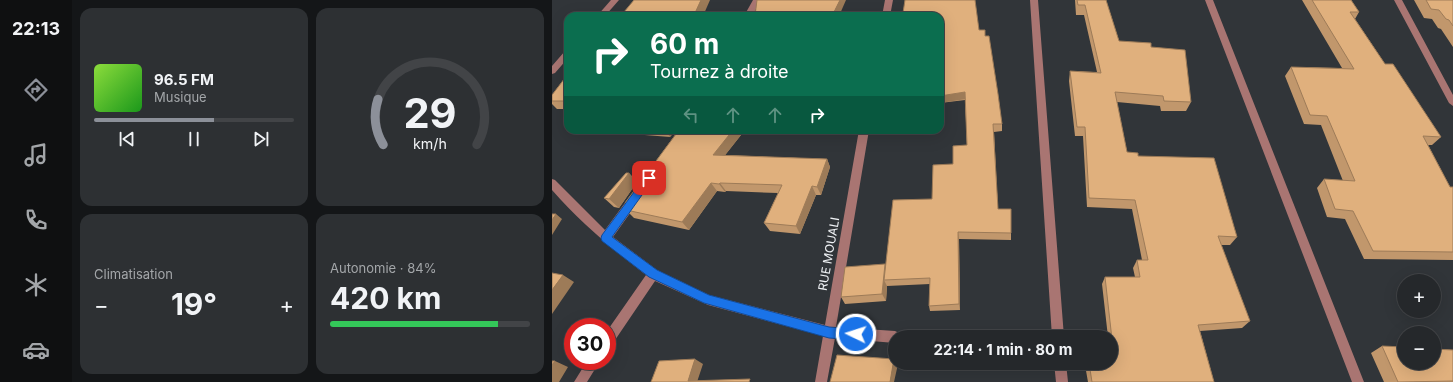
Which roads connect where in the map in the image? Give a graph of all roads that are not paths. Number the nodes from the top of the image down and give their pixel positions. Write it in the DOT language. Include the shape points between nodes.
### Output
graph roads {
  1 [pos="615,0"];
  2 [pos="757,0"];
  3 [pos="889,0"];
  4 [pos="1034,0"];
  5 [pos="1209,0"];
  6 [pos="1398,0"];
  7 [pos="604,12"];
  8 [pos="750,12"];
  9 [pos="887,12"];
  10 [pos="564,58"];
  11 [pos="552,71"];
  12 [pos="1453,103"];
  13 [pos="863,134"];
  14 [pos="552,183"];
  15 [pos="638,194"];
  16 [pos="606,238"];
  17 [pos="653,274"];
  18 [pos="616,329"];
  19 [pos="1058,330"];
  20 [pos="829,332"];
  21 [pos="888,336"];
  22 [pos="588,370"];
  23 [pos="1061,370"];
  24 [pos="580,382"];
  25 [pos="821,382"];
  26 [pos="1062,382"];
  27 [pos="1358,382"];
  1 -- 7 [label="street"];
  2 -- 8 [label="street"];
  3 -- 9 [label="street"];
  4 -- 19 [label="street"];
  5 -- 27 [label="street"];
  6 -- 12 [label="street"];
  10 -- 11 [label="street"];
  13 -- 20 [label="street, RUE MOUALI"];
  14 -- 16 [label="street"];
  15 -- 16 [label="street"];
  16 -- 17 [label="street"];
  17 -- 18 [label="street"];
  17 -- 20 [label="street" via="708,300"];
  20 -- 21 [label="street"];
  20 -- 25 [label="street, RUE MOUALI"];
  22 -- 24 [label="street"];
  23 -- 26 [label="street"];
}
